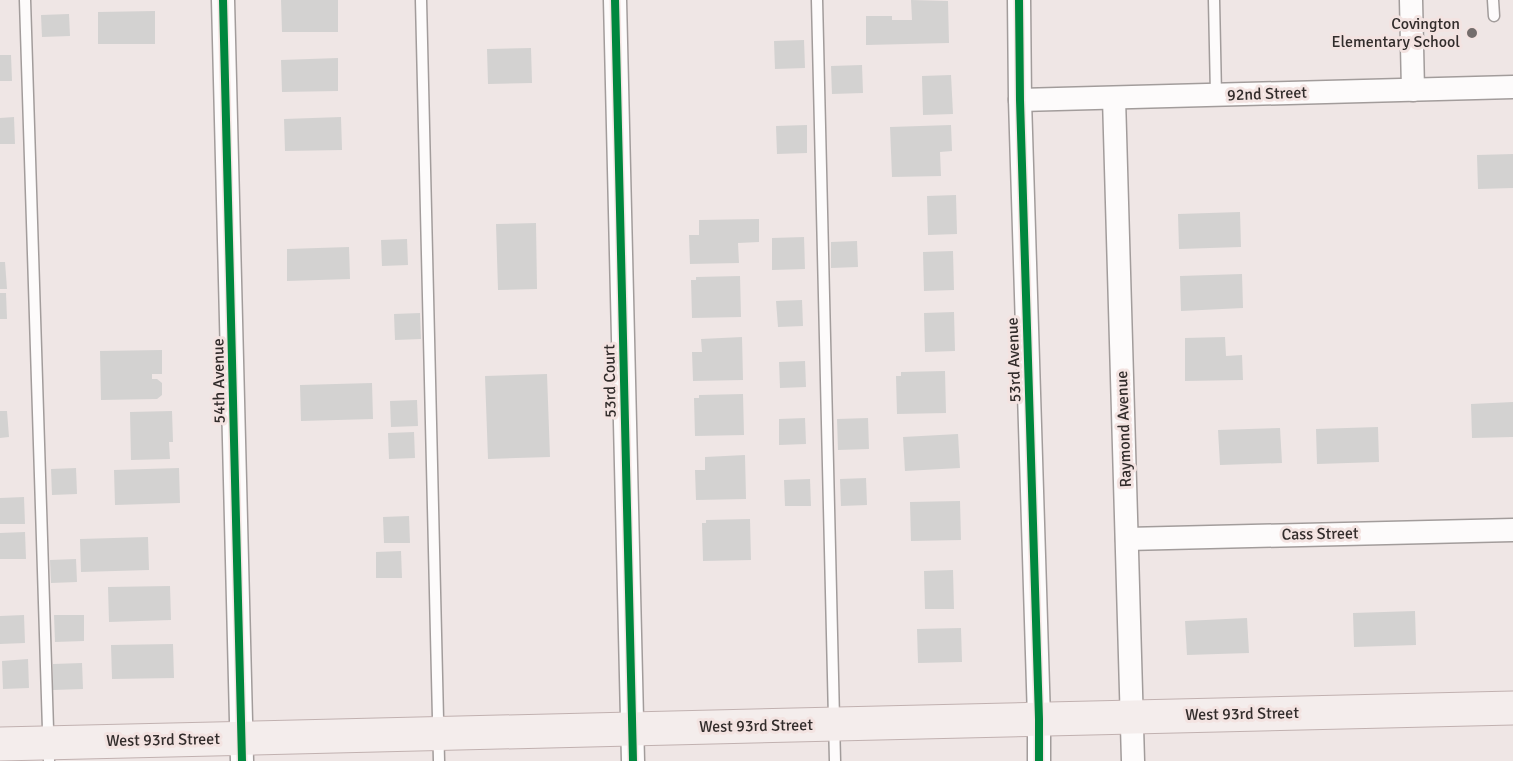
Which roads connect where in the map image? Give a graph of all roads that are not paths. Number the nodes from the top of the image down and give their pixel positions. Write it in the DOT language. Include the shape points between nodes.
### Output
graph roads {
  1 [pos="25,0"];
  2 [pos="223,0"];
  3 [pos="421,0"];
  4 [pos="615,0"];
  5 [pos="817,0"];
  6 [pos="1019,0"];
  7 [pos="1214,0"];
  8 [pos="1411,0"];
  9 [pos="1493,0"];
  10 [pos="1494,16"];
  11 [pos="1513,87"];
  12 [pos="1413,90"];
  13 [pos="1216,95"];
  14 [pos="1114,98"];
  15 [pos="1020,100"];
  16 [pos="1513,530"];
  17 [pos="1127,539"];
  18 [pos="1513,708"];
  19 [pos="1132,717"];
  20 [pos="1039,719"];
  21 [pos="834,724"];
  22 [pos="632,729"];
  23 [pos="0,744"];
  24 [pos="439,747"];
  25 [pos="241,750"];
  26 [pos="49,752"];
  27 [pos="633,761"];
  28 [pos="835,761"];
  29 [pos="1039,761"];
  30 [pos="1133,761"];
  1 -- 26 [label="lane"];
  2 -- 25 [label="street, 54th Avenue"];
  3 -- 24 [label="lane"];
  4 -- 22 [label="street, 53rd Court"];
  5 -- 21 [label="lane"];
  6 -- 15 [label="street, 53rd Avenue"];
  7 -- 13 [label="lane"];
  8 -- 12 [label="street"];
  9 -- 10 [label="lane"];
  11 -- 12 [label="street, 92nd Street"];
  12 -- 13 [label="street, 92nd Street"];
  13 -- 14 [label="street, 92nd Street"];
  14 -- 15 [label="street, 92nd Street"];
  14 -- 17 [label="street, Raymond Avenue"];
  15 -- 20 [label="street, 53rd Avenue"];
  16 -- 17 [label="street, Cass Street"];
  17 -- 19 [label="street, Raymond Avenue"];
  18 -- 19 [label="main road, West 93rd Street"];
  19 -- 20 [label="main road, West 93rd Street"];
  19 -- 30 [label="street, Raymond Avenue"];
  20 -- 21 [label="main road, West 93rd Street"];
  20 -- 29 [label="street, 53rd Avenue"];
  21 -- 22 [label="main road, West 93rd Street"];
  21 -- 28 [label="lane"];
  22 -- 24 [label="main road, West 93rd Street"];
  22 -- 27 [label="street, 53rd Court"];
  23 -- 26 [label="main road, West 93rd Street"];
  24 -- 25 [label="main road, West 93rd Street"];
  25 -- 26 [label="main road, West 93rd Street"];
}
